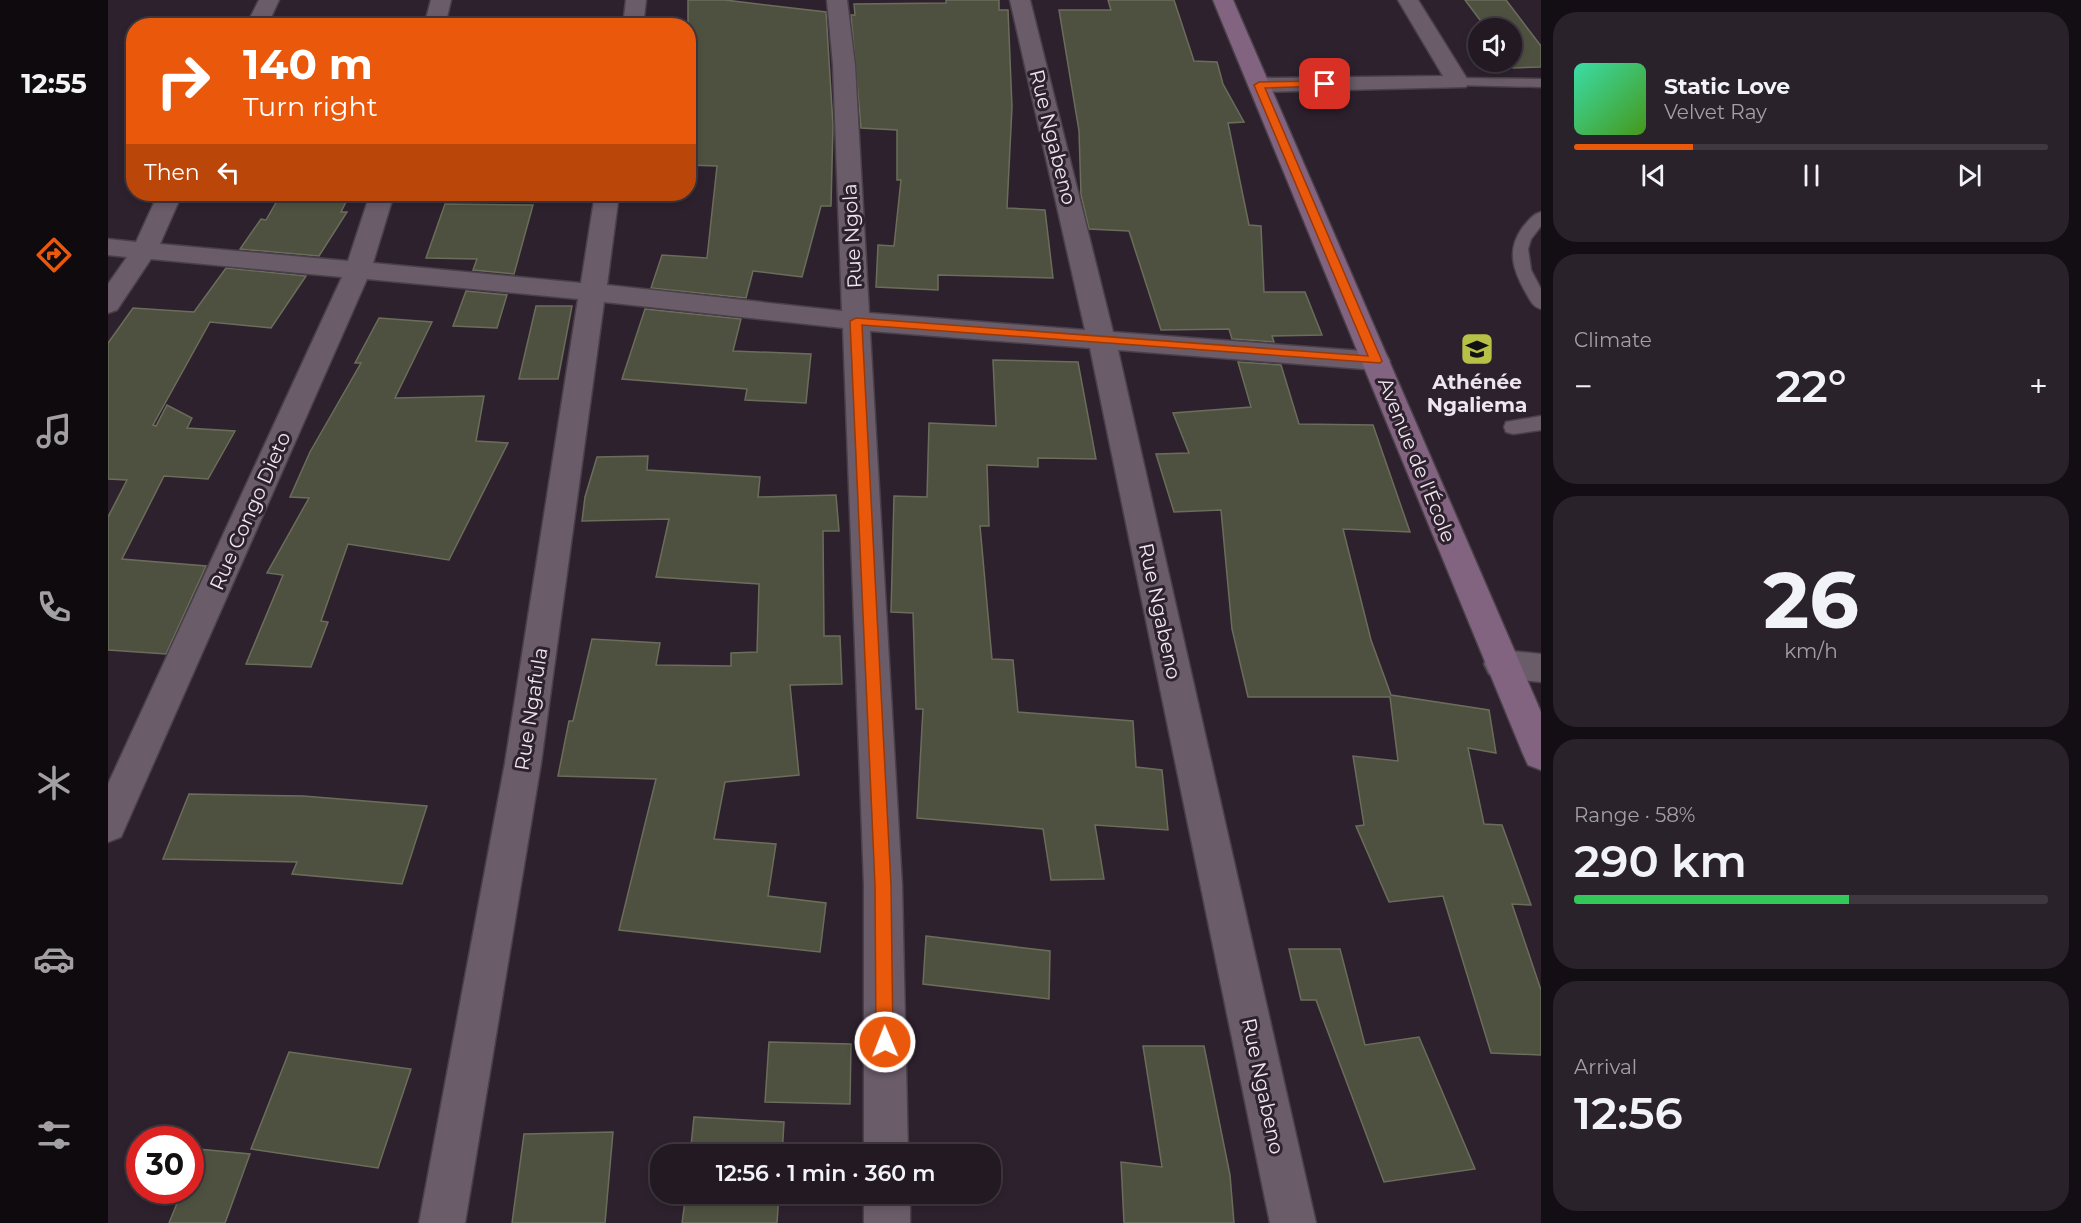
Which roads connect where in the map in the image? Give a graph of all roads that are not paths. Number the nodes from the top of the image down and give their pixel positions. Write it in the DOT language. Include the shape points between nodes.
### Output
graph roads {
  1 [pos="269,0"];
  2 [pos="441,0"];
  3 [pos="636,0"];
  4 [pos="837,0"];
  5 [pos="1020,0"];
  6 [pos="1223,0"];
  7 [pos="1408,0"];
  8 [pos="260,18"];
  9 [pos="436,18"];
  10 [pos="634,18"];
  11 [pos="1458,82"];
  12 [pos="1541,83"];
  13 [pos="1259,85"];
  14 [pos="167,201"];
  15 [pos="380,201"];
  16 [pos="606,201"];
  17 [pos="1541,217"];
  18 [pos="108,247"];
  19 [pos="144,251"];
  20 [pos="358,270"];
  21 [pos="592,292"];
  22 [pos="108,304"];
  23 [pos="1541,304"];
  24 [pos="856,321"];
  25 [pos="1102,342"];
  26 [pos="1376,361"];
  27 [pos="1541,423"];
  28 [pos="1513,427"];
  29 [pos="1501,664"];
  30 [pos="1541,668"];
  31 [pos="1541,753"];
  32 [pos="108,825"];
  33 [pos="886,1144"];
  34 [pos="887,1204"];
  35 [pos="442,1223"];
  36 [pos="887,1223"];
  37 [pos="1293,1223"];
  1 -- 8 [label="street"];
  2 -- 9 [label="street"];
  3 -- 10 [label="street"];
  4 -- 24 [label="street, Rue Ngola" via="844,65"];
  5 -- 25 [label="street, Rue Ngabeno"];
  6 -- 13 [label="main road, Avenue de l'École"];
  7 -- 11 [label="street"];
  11 -- 12 [label="lane"];
  11 -- 13 [label="street"];
  13 -- 26 [label="main road, Avenue de l'École"];
  14 -- 19 [label="street"];
  15 -- 20 [label="street, Rue Congo Dieto"];
  16 -- 21 [label="street, Rue Ngafula"];
  17 -- 23 [label="lane" via="1528,229 1518,250 1523,271"];
  18 -- 19 [label="street"];
  19 -- 20 [label="street"];
  19 -- 22 [label="street"];
  20 -- 21 [label="street"];
  20 -- 32 [label="street, Rue Congo Dieto"];
  21 -- 24 [label="street"];
  21 -- 35 [label="street, Rue Ngafula" via="523,763"];
  24 -- 25 [label="street"];
  24 -- 33 [label="street, Rue Ngola" via="883,885"];
  25 -- 26 [label="street"];
  25 -- 37 [label="street, Rue Ngabeno"];
  26 -- 29 [label="main road, Avenue de l'École"];
  27 -- 28 [label="lane"];
  29 -- 30 [label="street"];
  29 -- 31 [label="main road, Avenue de l'École"];
  34 -- 36 [label="street"];
}
